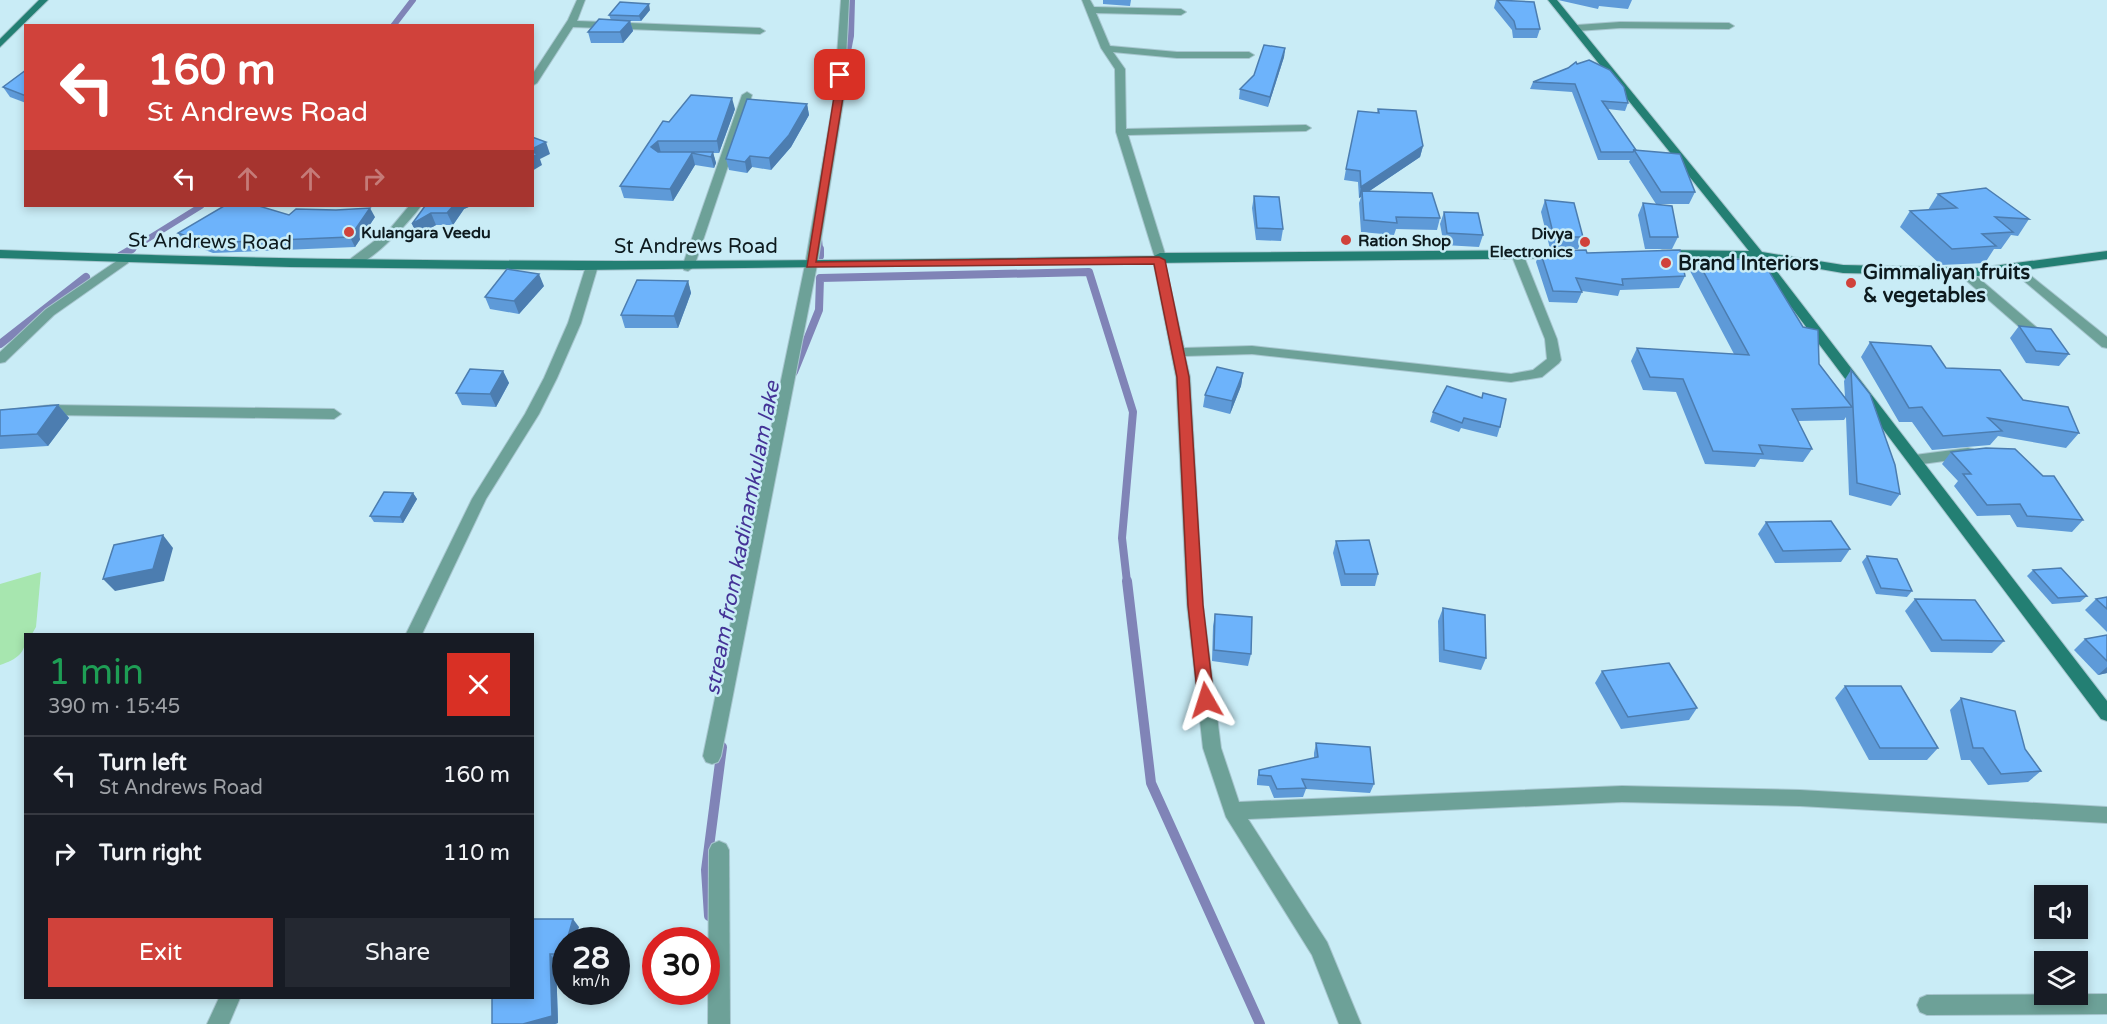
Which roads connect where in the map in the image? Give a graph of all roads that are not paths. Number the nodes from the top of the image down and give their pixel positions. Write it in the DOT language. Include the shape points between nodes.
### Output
graph roads {
  1 [pos="44,0"];
  2 [pos="581,0"];
  3 [pos="845,0"];
  4 [pos="1552,0"];
  5 [pos="1087,5"];
  6 [pos="1180,12"];
  7 [pos="570,24"];
  8 [pos="1729,26"];
  9 [pos="1577,28"];
  10 [pos="760,32"];
  11 [pos="0,44"];
  12 [pos="1106,48"];
  13 [pos="1249,56"];
  14 [pos="534,80"];
  15 [pos="747,95"];
  16 [pos="1306,128"];
  17 [pos="1121,132"];
  18 [pos="414,207"];
  19 [pos="1517,254"];
  20 [pos="1574,254"];
  21 [pos="1643,254"];
  22 [pos="0,255"];
  23 [pos="1758,255"];
  24 [pos="2107,255"];
  25 [pos="1160,259"];
  26 [pos="124,260"];
  27 [pos="353,263"];
  28 [pos="810,265"];
  29 [pos="592,267"];
  30 [pos="688,267"];
  31 [pos="2015,267"];
  32 [pos="1965,272"];
  33 [pos="2037,335"];
  34 [pos="2107,344"];
  35 [pos="6,348"];
  36 [pos="1178,352"];
  37 [pos="0,359"];
  38 [pos="334,414"];
  39 [pos="0,416"];
  40 [pos="1988,453"];
  41 [pos="1915,460"];
  42 [pos="415,633"];
  43 [pos="2107,714"];
  44 [pos="712,756"];
  45 [pos="1233,811"];
  46 [pos="2107,815"];
  47 [pos="719,849"];
  48 [pos="230,999"];
  49 [pos="2107,1004"];
  50 [pos="1927,1005"];
  51 [pos="219,1024"];
  52 [pos="719,1024"];
  53 [pos="1350,1024"];
  1 -- 11 [label="main road"];
  2 -- 7 [label="street"];
  3 -- 28 [label="street" via="839,97"];
  4 -- 9 [label="main road"];
  5 -- 6 [label="street"];
  5 -- 12 [label="street"];
  7 -- 10 [label="street"];
  7 -- 14 [label="street"];
  8 -- 9 [label="street"];
  9 -- 23 [label="main road"];
  12 -- 13 [label="street" via="1177,55"];
  12 -- 17 [label="street" via="1120,69"];
  15 -- 30 [label="street" via="720,158"];
  16 -- 17 [label="street"];
  17 -- 25 [label="street"];
  18 -- 27 [label="street" via="393,232"];
  19 -- 20 [label="main road, St Andrews Road"];
  19 -- 25 [label="main road, St Andrews Road"];
  19 -- 36 [label="street" via="1551,339 1554,360 1537,374 1511,378 1252,350"];
  21 -- 23 [label="main road"];
  22 -- 26 [label="main road, St Andrews Road"];
  23 -- 32 [label="main road" via="1843,269"];
  23 -- 41 [label="main road"];
  24 -- 31 [label="main road"];
  25 -- 28 [label="main road, St Andrews Road"];
  25 -- 36 [label="street"];
  26 -- 27 [label="main road, St Andrews Road"];
  26 -- 35 [label="street"];
  27 -- 29 [label="main road, St Andrews Road"];
  28 -- 30 [label="main road, St Andrews Road"];
  28 -- 44 [label="street"];
  29 -- 30 [label="main road, St Andrews Road"];
  29 -- 42 [label="street" via="582,305 561,356 532,413 478,500"];
  31 -- 32 [label="main road"];
  31 -- 34 [label="street"];
  32 -- 33 [label="street"];
  35 -- 37 [label="street"];
  36 -- 45 [label="street" via="1183,377 1195,605 1212,748"];
  38 -- 39 [label="street" via="51,410"];
  40 -- 41 [label="street"];
  41 -- 43 [label="main road"];
  45 -- 46 [label="street" via="1622,794 1800,798"];
  45 -- 53 [label="street" via="1320,949"];
  47 -- 52 [label="street"];
  48 -- 51 [label="street"];
  49 -- 50 [label="street"];
}
